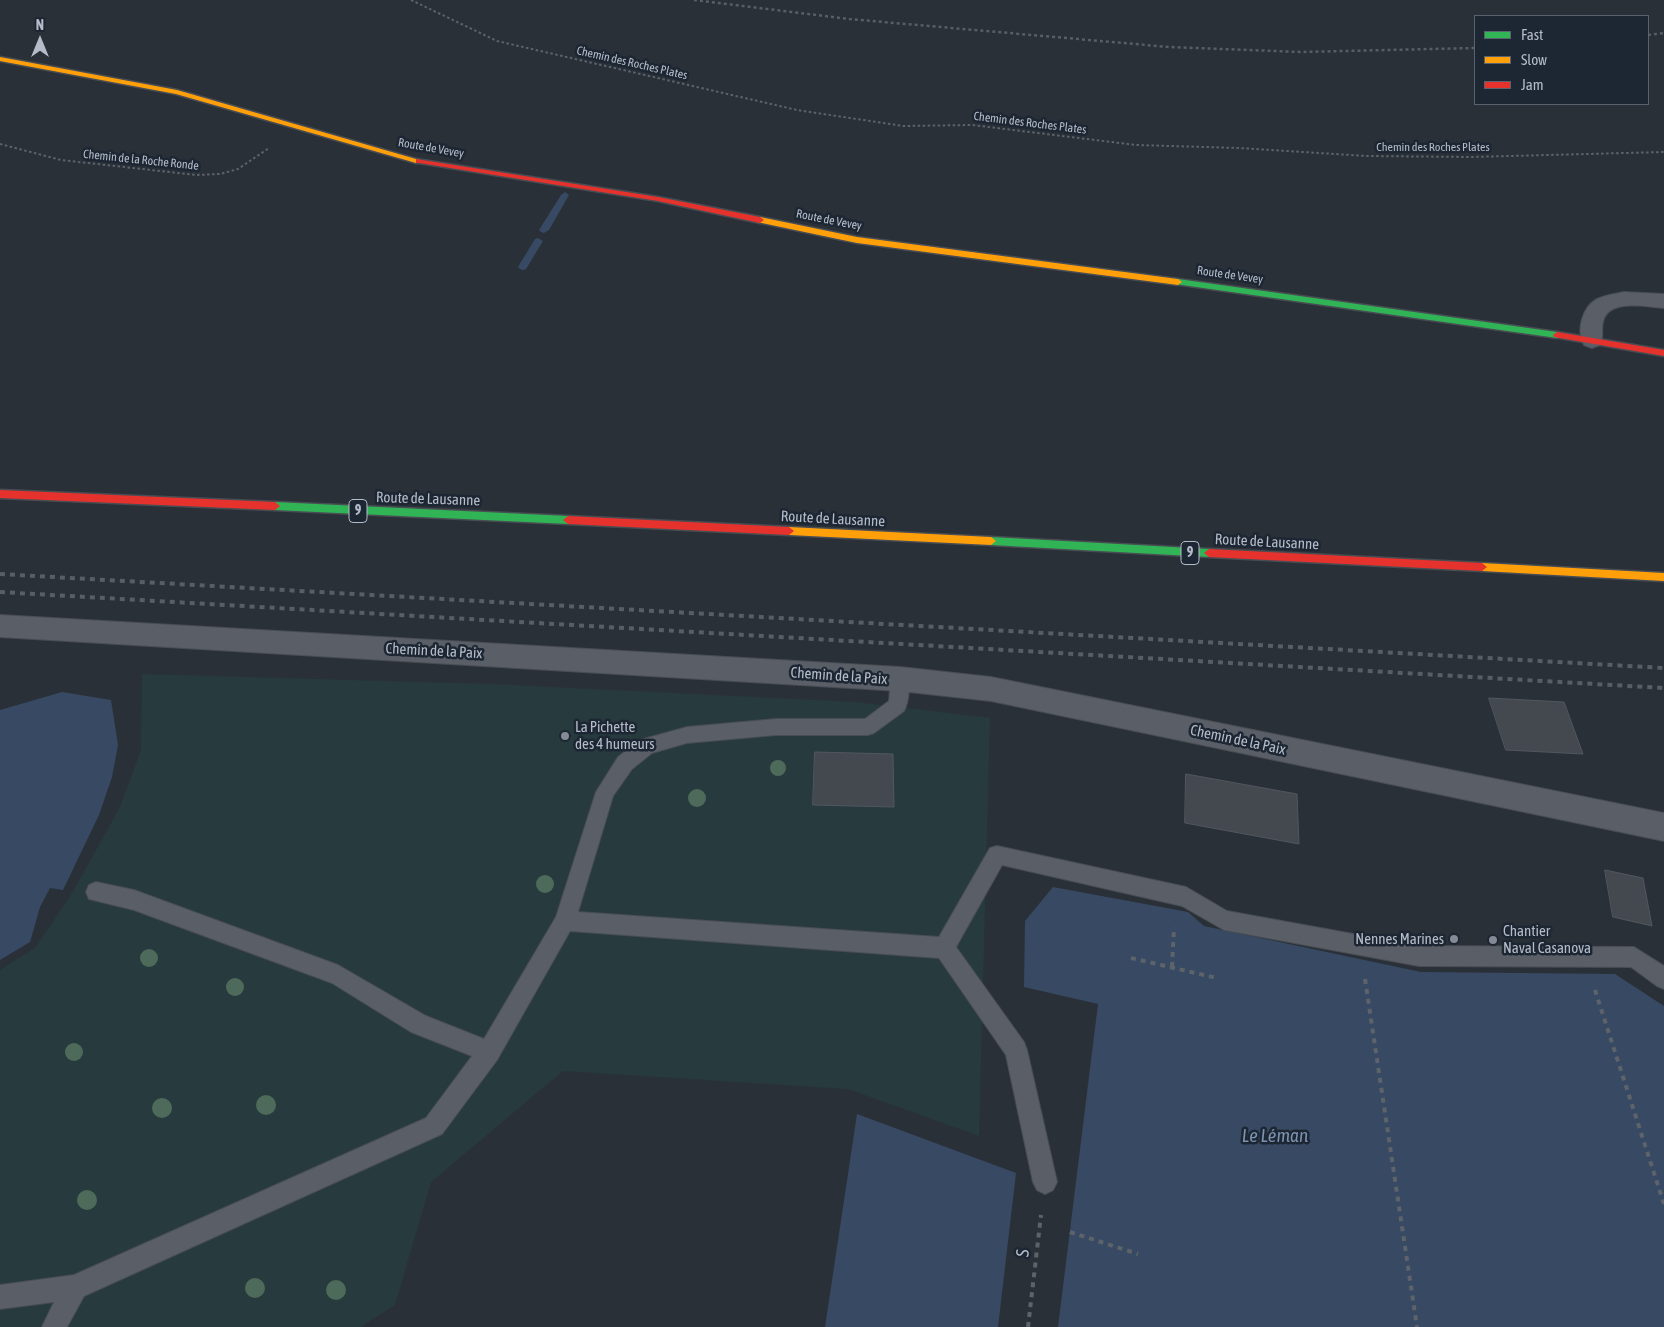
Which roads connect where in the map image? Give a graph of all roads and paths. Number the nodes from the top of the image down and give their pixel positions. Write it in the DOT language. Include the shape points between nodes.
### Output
graph roads {
  1 [pos="411,0"];
  2 [pos="0,59"];
  3 [pos="298,127"];
  4 [pos="0,144"];
  5 [pos="1664,152"];
  6 [pos="1664,301"];
  7 [pos="1592,340"];
  8 [pos="1664,353"];
  9 [pos="0,494"];
  10 [pos="1664,577"];
  11 [pos="0,626"];
  12 [pos="900,679"];
  13 [pos="1664,828"];
  14 [pos="96,892"];
  15 [pos="1174,919"];
  16 [pos="565,922"];
  17 [pos="944,948"];
  18 [pos="1132,958"];
  19 [pos="1172,967"];
  20 [pos="1364,974"];
  21 [pos="1217,978"];
  22 [pos="1664,979"];
  23 [pos="1593,985"];
  24 [pos="489,1052"];
  25 [pos="1045,1182"];
  26 [pos="1664,1204"];
  27 [pos="1070,1232"];
  28 [pos="1138,1254"];
  29 [pos="75,1287"];
  30 [pos="0,1297"];
  31 [pos="54,1327"];
  32 [pos="1028,1327"];
  33 [pos="1417,1327"];
  1 -- 5 [label="path, Chemin des Roches Plates" via="497,40 522,47 797,110 903,126 972,125 1136,145 1367,156"];
  2 -- 3 [label="main road, Route de Vevey" via="177,92"];
  3 -- 4 [label="path, Chemin de la Roche Ronde" via="238,169 205,175 61,160"];
  3 -- 7 [label="main road, Route de Vevey" via="416,161 649,198 857,240"];
  6 -- 7 [label="street" via="1619,300 1596,308 1592,317"];
  7 -- 8 [label="main road, Route de Vevey"];
  9 -- 10 [label="main road, Route de Lausanne / 9" via="643,523"];
  11 -- 12 [label="street, Chemin de la Paix"];
  12 -- 13 [label="street, Chemin de la Paix" via="991,689"];
  12 -- 16 [label="lane" via="898,706 868,727 776,727 706,733 647,746 625,763 605,792"];
  14 -- 24 [label="lane" via="134,900 338,975 418,1024"];
  15 -- 19 [label="path"];
  16 -- 17 [label="lane"];
  16 -- 24 [label="lane"];
  17 -- 22 [label="lane" via="997,855 1186,897 1224,920 1419,956 1634,957"];
  17 -- 25 [label="lane" via="1016,1050"];
  18 -- 19 [label="path"];
  19 -- 21 [label="path"];
  20 -- 33 [label="path"];
  23 -- 26 [label="path"];
  24 -- 29 [label="lane" via="434,1126"];
  25 -- 32 [label="path, S"];
  27 -- 28 [label="path"];
  29 -- 30 [label="lane"];
  29 -- 31 [label="lane"];
}
